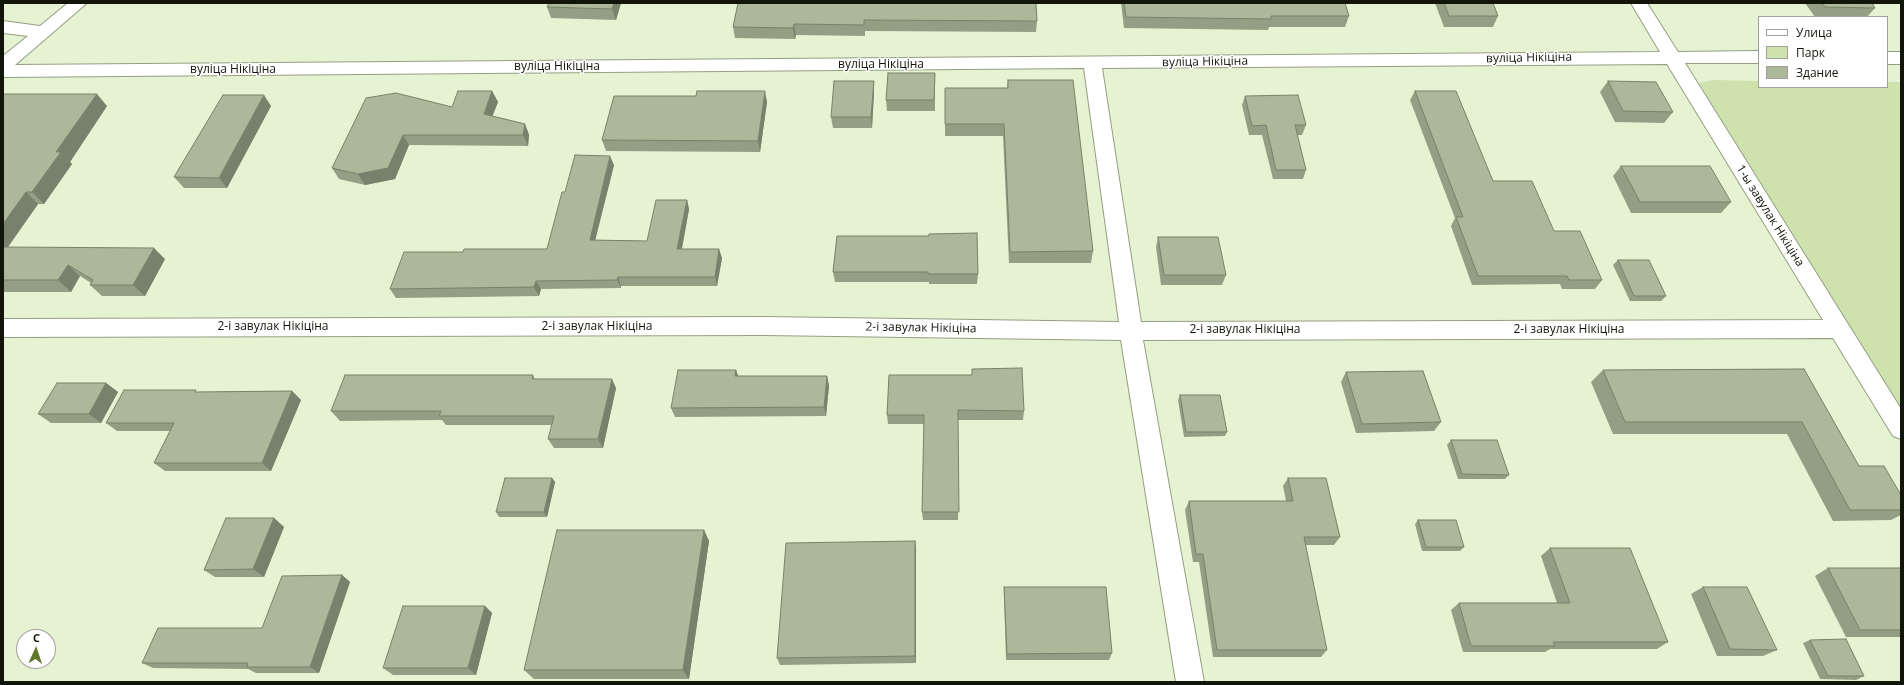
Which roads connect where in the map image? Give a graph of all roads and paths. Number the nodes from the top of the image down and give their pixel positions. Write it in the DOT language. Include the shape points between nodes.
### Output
graph roads {
  1 [pos="79,3"];
  2 [pos="1639,3"];
  3 [pos="3,27"];
  4 [pos="44,32"];
  5 [pos="1672,57"];
  6 [pos="1758,57"];
  7 [pos="1888,58"];
  8 [pos="1901,58"];
  9 [pos="1092,63"];
  10 [pos="3,65"];
  11 [pos="3,71"];
  12 [pos="3,328"];
  13 [pos="1839,329"];
  14 [pos="1131,331"];
  15 [pos="1901,429"];
  16 [pos="1190,682"];
  1 -- 4 [label="street"];
  2 -- 5 [label="street, 1-ы завулак Нікіціна"];
  3 -- 4 [label="street"];
  4 -- 10 [label="street"];
  5 -- 6 [label="street, вуліца Нікіціна"];
  5 -- 9 [label="street, вуліца Нікіціна"];
  5 -- 13 [label="street, 1-ы завулак Нікіціна"];
  7 -- 8 [label="street"];
  9 -- 11 [label="street, вуліца Нікіціна"];
  9 -- 14 [label="street"];
  12 -- 14 [label="street, 2-і завулак Нікіціна" via="764,326"];
  13 -- 14 [label="street, 2-і завулак Нікіціна"];
  13 -- 15 [label="street, 1-ы завулак Нікіціна"];
  14 -- 16 [label="street"];
}
